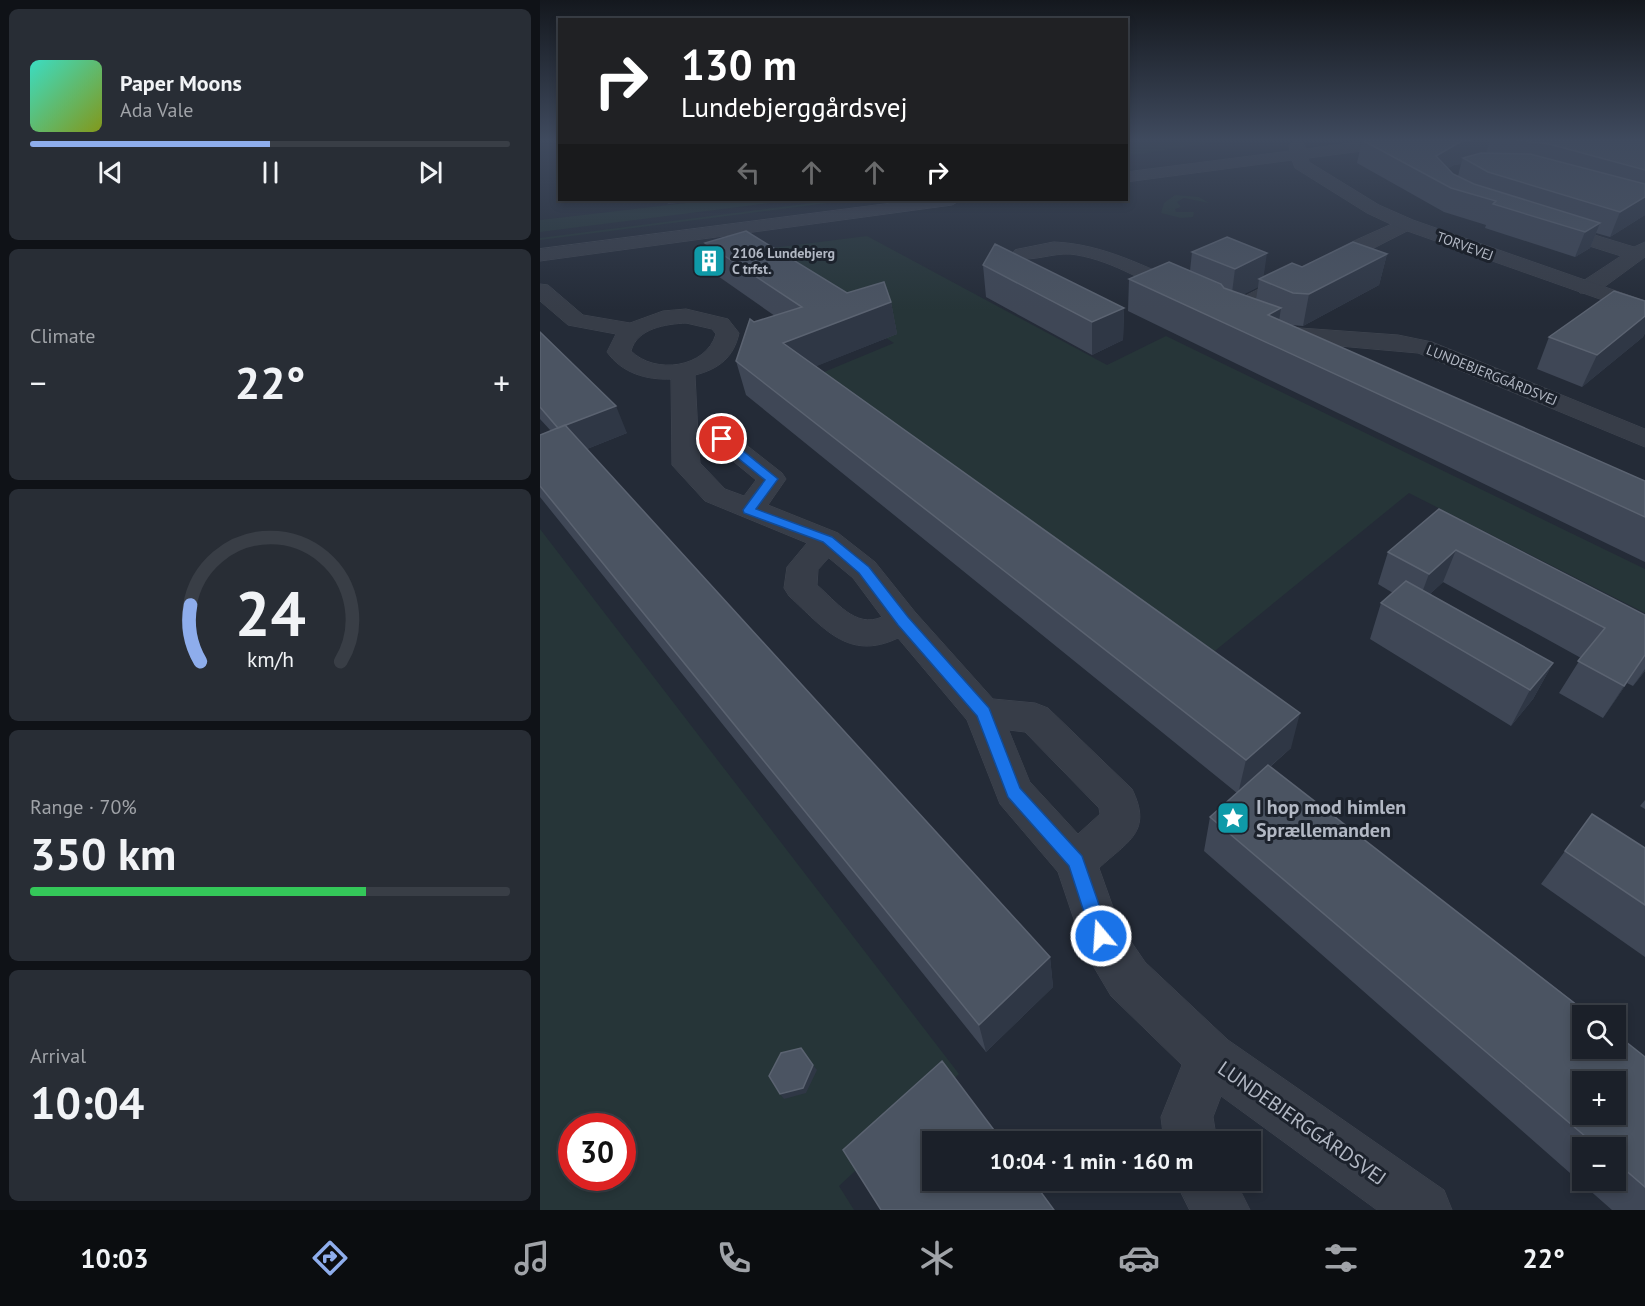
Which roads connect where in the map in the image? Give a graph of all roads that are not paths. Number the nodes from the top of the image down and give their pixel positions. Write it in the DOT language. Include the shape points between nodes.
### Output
graph roads {
  1 [pos="1354,196"];
  2 [pos="1384,196"];
  3 [pos="895,201"];
  4 [pos="945,201"];
  5 [pos="1535,223"];
  6 [pos="1406,224"];
  7 [pos="540,248"];
  8 [pos="1641,251"];
  9 [pos="1022,254"];
  10 [pos="540,255"];
  11 [pos="1591,286"];
  12 [pos="540,290"];
  13 [pos="1645,302"];
  14 [pos="1645,308"];
  15 [pos="1229,312"];
  16 [pos="632,330"];
  17 [pos="683,372"];
  18 [pos="1645,439"];
  19 [pos="827,540"];
  20 [pos="903,621"];
  21 [pos="983,713"];
  22 [pos="1076,862"];
  23 [pos="1210,1058"];
  24 [pos="1189,1131"];
  25 [pos="1209,1191"];
  26 [pos="1222,1210"];
  27 [pos="1424,1210"];
  1 -- 6 [label="street, TORVEVEJ"];
  2 -- 11 [label="street, TORVEVEJ"];
  3 -- 7 [label="street"];
  4 -- 10 [label="street"];
  5 -- 8 [label="street"];
  6 -- 11 [label="street, TORVEVEJ"];
  6 -- 15 [label="street"];
  8 -- 11 [label="street"];
  9 -- 15 [label="street, LUNDEBJERGGÅRDSVEJ" via="1053,248 1099,254"];
  11 -- 13 [label="street, TORVEVEJ"];
  11 -- 14 [label="street, TORVEVEJ"];
  12 -- 16 [label="street" via="576,320"];
  15 -- 18 [label="street, LUNDEBJERGGÅRDSVEJ" via="1283,334 1424,347"];
  16 -- 17 [label="street" via="622,341 620,352 625,362 643,370"];
  16 -- 17 [label="street" via="663,318 686,316 720,324 728,333 728,343 720,354"];
  17 -- 19 [label="street, LUNDEBJERGGÅRDSVEJ" via="686,465 715,495"];
  19 -- 20 [label="street, LUNDEBJERGGÅRDSVEJ" via="864,570"];
  19 -- 20 [label="street" via="803,567 800,588 848,631 875,634"];
  20 -- 21 [label="street, LUNDEBJERGGÅRDSVEJ"];
  21 -- 22 [label="street, LUNDEBJERGGÅRDSVEJ" via="1014,792"];
  21 -- 22 [label="street" via="1035,718 1118,801 1120,821"];
  22 -- 23 [label="street, LUNDEBJERGGÅRDSVEJ" via="1101,936 1128,979"];
  23 -- 24 [label="street, LUNDEBJERGGÅRDSVEJ" via="1187,1118"];
  23 -- 27 [label="street, LUNDEBJERGGÅRDSVEJ"];
  25 -- 26 [label="street"];
}
